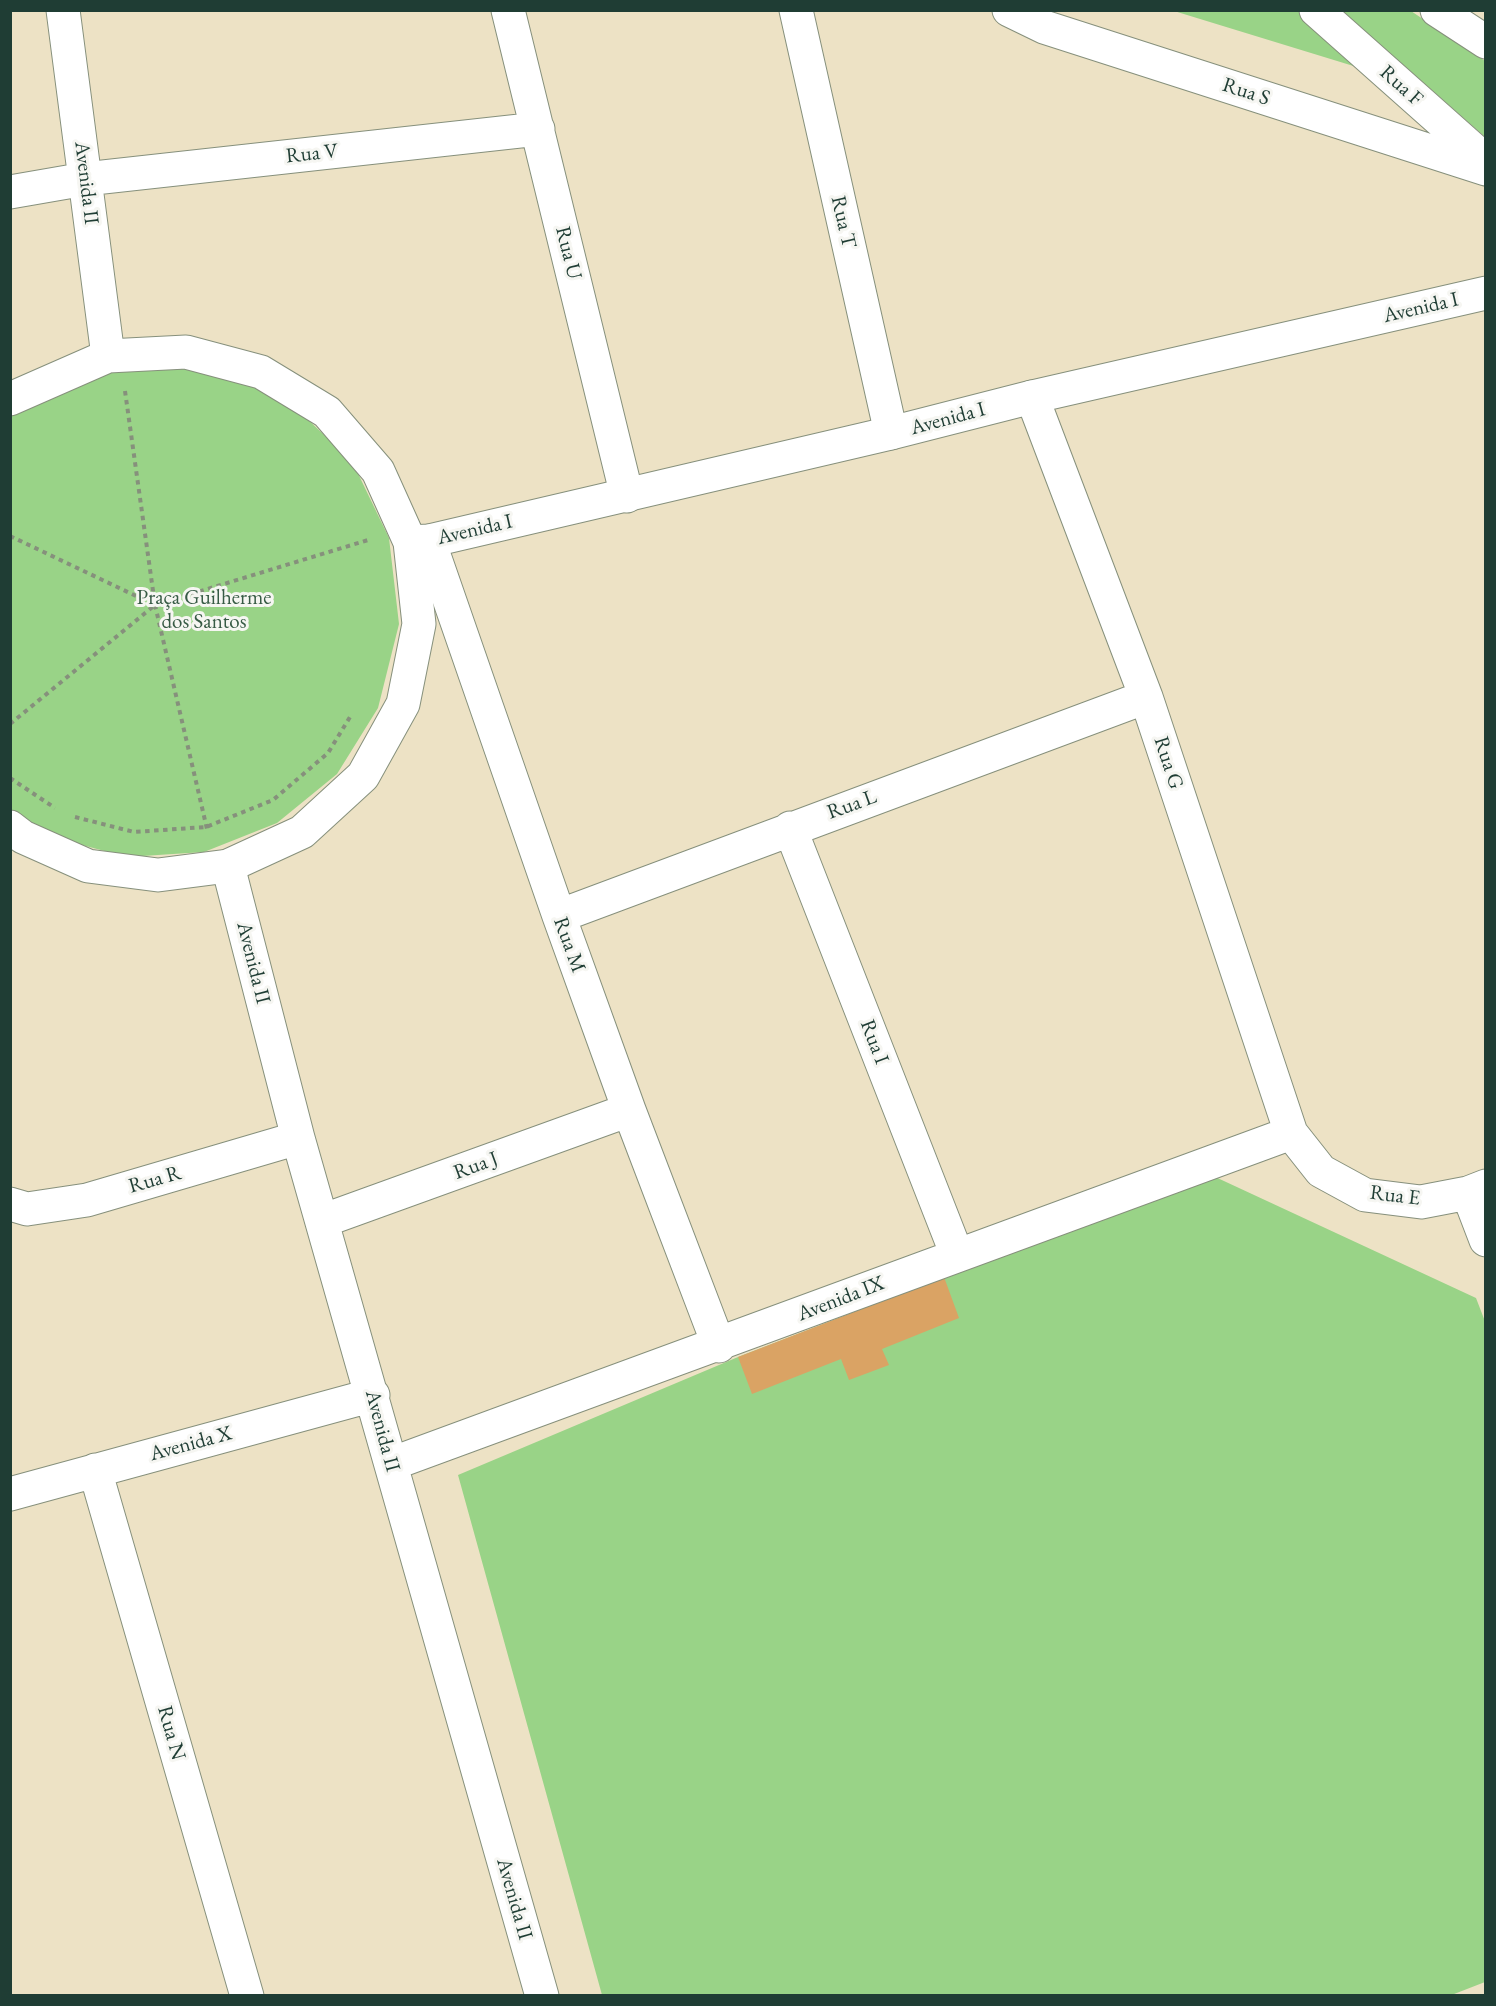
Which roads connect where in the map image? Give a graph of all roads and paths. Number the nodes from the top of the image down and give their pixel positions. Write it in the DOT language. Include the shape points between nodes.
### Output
graph roads {
  1 [pos="63,10"];
  2 [pos="508,10"];
  3 [pos="796,10"];
  4 [pos="1010,10"];
  5 [pos="1316,10"];
  6 [pos="1437,10"];
  7 [pos="1485,42"];
  8 [pos="538,129"];
  9 [pos="1485,161"];
  10 [pos="1485,169"];
  11 [pos="85,179"];
  12 [pos="10,192"];
  13 [pos="1485,293"];
  14 [pos="108,356"];
  15 [pos="1032,397"];
  16 [pos="10,399"];
  17 [pos="891,434"];
  18 [pos="627,496"];
  19 [pos="10,536"];
  20 [pos="420,541"];
  21 [pos="155,605"];
  22 [pos="1146,697"];
  23 [pos="355,709"];
  24 [pos="10,724"];
  25 [pos="10,778"];
  26 [pos="10,827"];
  27 [pos="206,827"];
  28 [pos="790,828"];
  29 [pos="228,866"];
  30 [pos="559,916"];
  31 [pos="629,1110"];
  32 [pos="1290,1133"];
  33 [pos="298,1138"];
  34 [pos="1477,1190"];
  35 [pos="10,1204"];
  36 [pos="322,1221"];
  37 [pos="1485,1240"];
  38 [pos="957,1255"];
  39 [pos="719,1346"];
  40 [pos="373,1395"];
  41 [pos="391,1464"];
  42 [pos="95,1470"];
  43 [pos="10,1494"];
  44 [pos="247,1995"];
  45 [pos="542,1995"];
  1 -- 11 [label="street, Avenida II"];
  2 -- 8 [label="street, Rua U"];
  3 -- 17 [label="street, Rua T"];
  4 -- 10 [label="street, Rua S" via="1044,27"];
  5 -- 9 [label="street, Rua F"];
  6 -- 7 [label="street"];
  8 -- 11 [label="street, Rua V"];
  8 -- 18 [label="street, Rua U"];
  11 -- 12 [label="street, Rua V"];
  11 -- 14 [label="street, Avenida II"];
  13 -- 15 [label="street, Avenida I"];
  14 -- 16 [label="street"];
  14 -- 20 [label="street" via="186,352 261,372 327,412 378,471"];
  14 -- 21 [label="path" via="124,384"];
  15 -- 17 [label="street, Avenida I"];
  15 -- 22 [label="street, Rua G"];
  17 -- 18 [label="street, Avenida I"];
  18 -- 20 [label="street, Avenida I"];
  19 -- 21 [label="path"];
  20 -- 21 [label="path" via="372,539"];
  20 -- 29 [label="street" via="419,624 403,704 363,776 302,832"];
  20 -- 30 [label="street, Rua M"];
  21 -- 24 [label="path"];
  21 -- 27 [label="path"];
  22 -- 28 [label="street, Rua L"];
  22 -- 32 [label="street, Rua G"];
  23 -- 27 [label="path" via="328,753 273,800"];
  25 -- 27 [label="path" via="64,814 134,832"];
  26 -- 29 [label="street" via="23,837 88,866 158,875"];
  27 -- 29 [label="path"];
  28 -- 30 [label="street, Rua L"];
  28 -- 38 [label="street, Rua I"];
  29 -- 33 [label="street, Avenida II"];
  30 -- 31 [label="street, Rua M"];
  31 -- 36 [label="street, Rua J"];
  31 -- 39 [label="street, Rua M"];
  32 -- 34 [label="street, Rua E" via="1321,1171 1365,1195 1421,1202"];
  32 -- 38 [label="street, Avenida IX"];
  33 -- 35 [label="street, Rua R" via="87,1200 27,1209"];
  33 -- 36 [label="street, Avenida II"];
  34 -- 37 [label="street"];
  36 -- 40 [label="street, Avenida II"];
  38 -- 39 [label="street, Avenida IX"];
  39 -- 41 [label="street, Avenida IX"];
  40 -- 41 [label="street, Avenida II"];
  40 -- 42 [label="street, Avenida X"];
  41 -- 45 [label="street, Avenida II"];
  42 -- 43 [label="street, Avenida X"];
  42 -- 44 [label="street, Rua N"];
}
